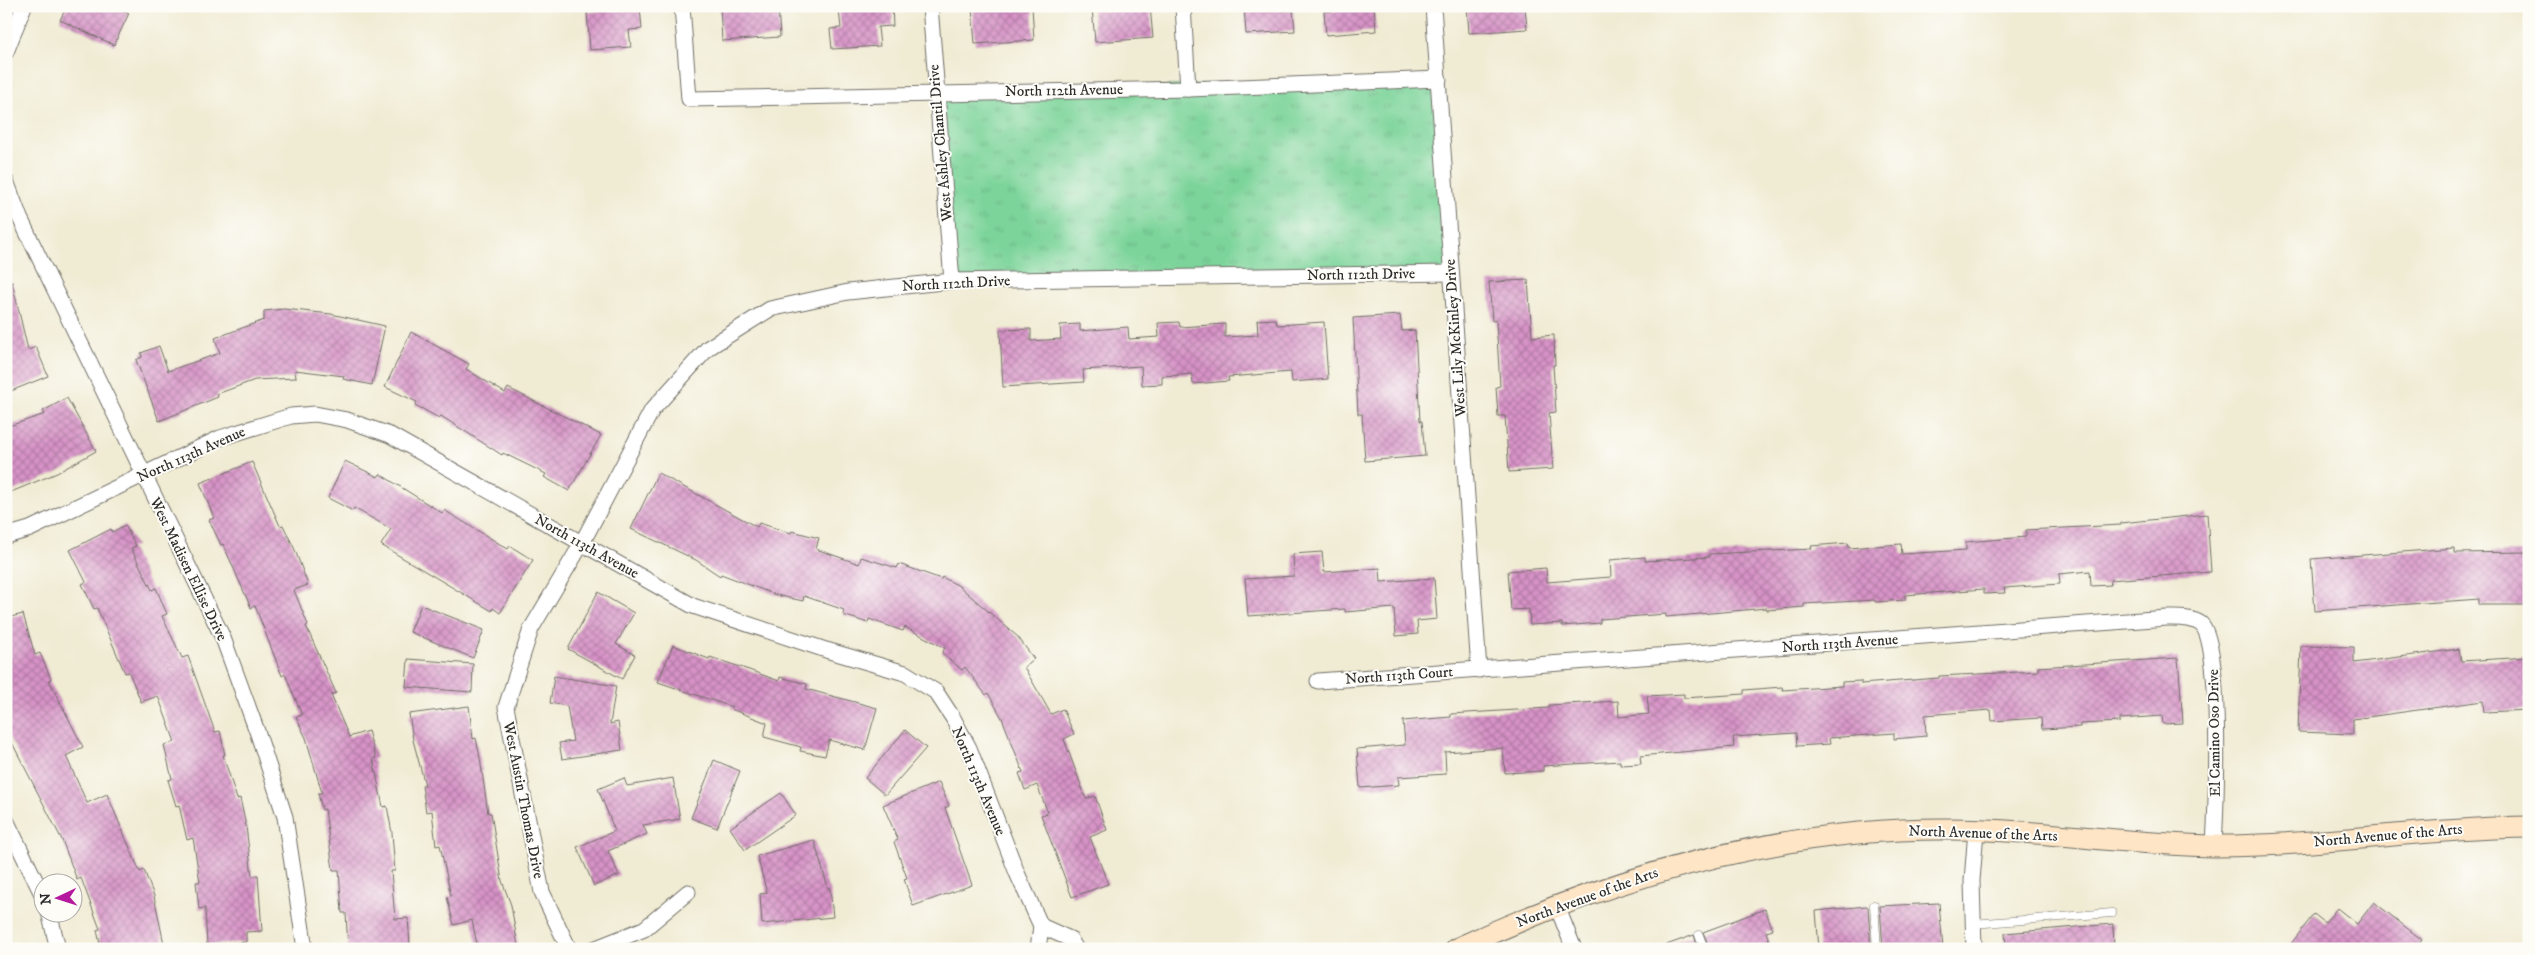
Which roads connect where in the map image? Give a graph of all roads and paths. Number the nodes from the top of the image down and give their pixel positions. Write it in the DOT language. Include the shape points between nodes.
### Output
graph roads {
  1 [pos="24,6"];
  2 [pos="682,6"];
  3 [pos="930,6"];
  4 [pos="1183,6"];
  5 [pos="1433,6"];
  6 [pos="6,52"];
  7 [pos="1439,79"];
  8 [pos="1188,88"];
  9 [pos="936,92"];
  10 [pos="6,181"];
  11 [pos="1451,273"];
  12 [pos="952,281"];
  13 [pos="144,475"];
  14 [pos="6,536"];
  15 [pos="582,543"];
  16 [pos="2200,624"];
  17 [pos="1479,670"];
  18 [pos="1318,681"];
  19 [pos="6,820"];
  20 [pos="2529,827"];
  21 [pos="1976,830"];
  22 [pos="2214,846"];
  23 [pos="32,873"];
  24 [pos="688,892"];
  25 [pos="1874,905"];
  26 [pos="1557,906"];
  27 [pos="2112,913"];
  28 [pos="51,922"];
  29 [pos="1972,924"];
  30 [pos="1041,926"];
  31 [pos="1699,935"];
  32 [pos="58,949"];
  33 [pos="305,949"];
  34 [pos="569,949"];
  35 [pos="594,949"];
  36 [pos="1038,949"];
  37 [pos="1076,949"];
  38 [pos="1456,949"];
  39 [pos="1574,949"];
  40 [pos="1704,949"];
  41 [pos="1877,949"];
  42 [pos="1974,949"];
  1 -- 6 [label="street"];
  2 -- 9 [label="street, North 112th Avenue" via="689,99"];
  3 -- 9 [label="street, West Ashley Chantil Drive"];
  4 -- 8 [label="street"];
  5 -- 7 [label="street, West Lily McKinley Drive"];
  7 -- 8 [label="street, North 112th Avenue"];
  7 -- 11 [label="street, West Lily McKinley Drive"];
  8 -- 9 [label="street, North 112th Avenue"];
  9 -- 12 [label="street, West Ashley Chantil Drive"];
  10 -- 13 [label="street, West Madisen Ellise Drive" via="20,218"];
  11 -- 12 [label="street, North 112th Drive"];
  11 -- 17 [label="street, West Lily McKinley Drive"];
  12 -- 15 [label="street, North 112th Drive" via="848,292 770,308 708,348 652,410"];
  13 -- 14 [label="street, North 113th Avenue" via="30,529"];
  13 -- 15 [label="street, North 113th Avenue" via="248,428 291,416 315,414 347,420 390,435"];
  13 -- 33 [label="street, West Madisen Ellise Drive" via="224,638 258,734 285,817"];
  15 -- 30 [label="street, North 113th Avenue" via="693,606 905,672 936,692 969,748"];
  15 -- 34 [label="street, West Austin Thomas Drive" via="531,630 506,707 542,892"];
  16 -- 17 [label="street, North 113th Avenue" via="2167,618"];
  16 -- 22 [label="street, El Camino Oso Drive" via="2210,642 2215,700"];
  17 -- 18 [label="street, North 113th Court"];
  19 -- 23 [label="street"];
  20 -- 22 [label="street, North Avenue of the Arts"];
  21 -- 22 [label="street, North Avenue of the Arts"];
  21 -- 26 [label="street, North Avenue of the Arts" via="1863,832 1766,844 1689,862"];
  21 -- 29 [label="street"];
  24 -- 35 [label="street" via="644,929"];
  25 -- 41 [label="lane"];
  26 -- 38 [label="street, North Avenue of the Arts"];
  26 -- 39 [label="street"];
  27 -- 29 [label="lane"];
  28 -- 32 [label="street"];
  29 -- 42 [label="street"];
  30 -- 36 [label="street"];
  30 -- 37 [label="street" via="1070,939"];
  31 -- 40 [label="lane"];
}
